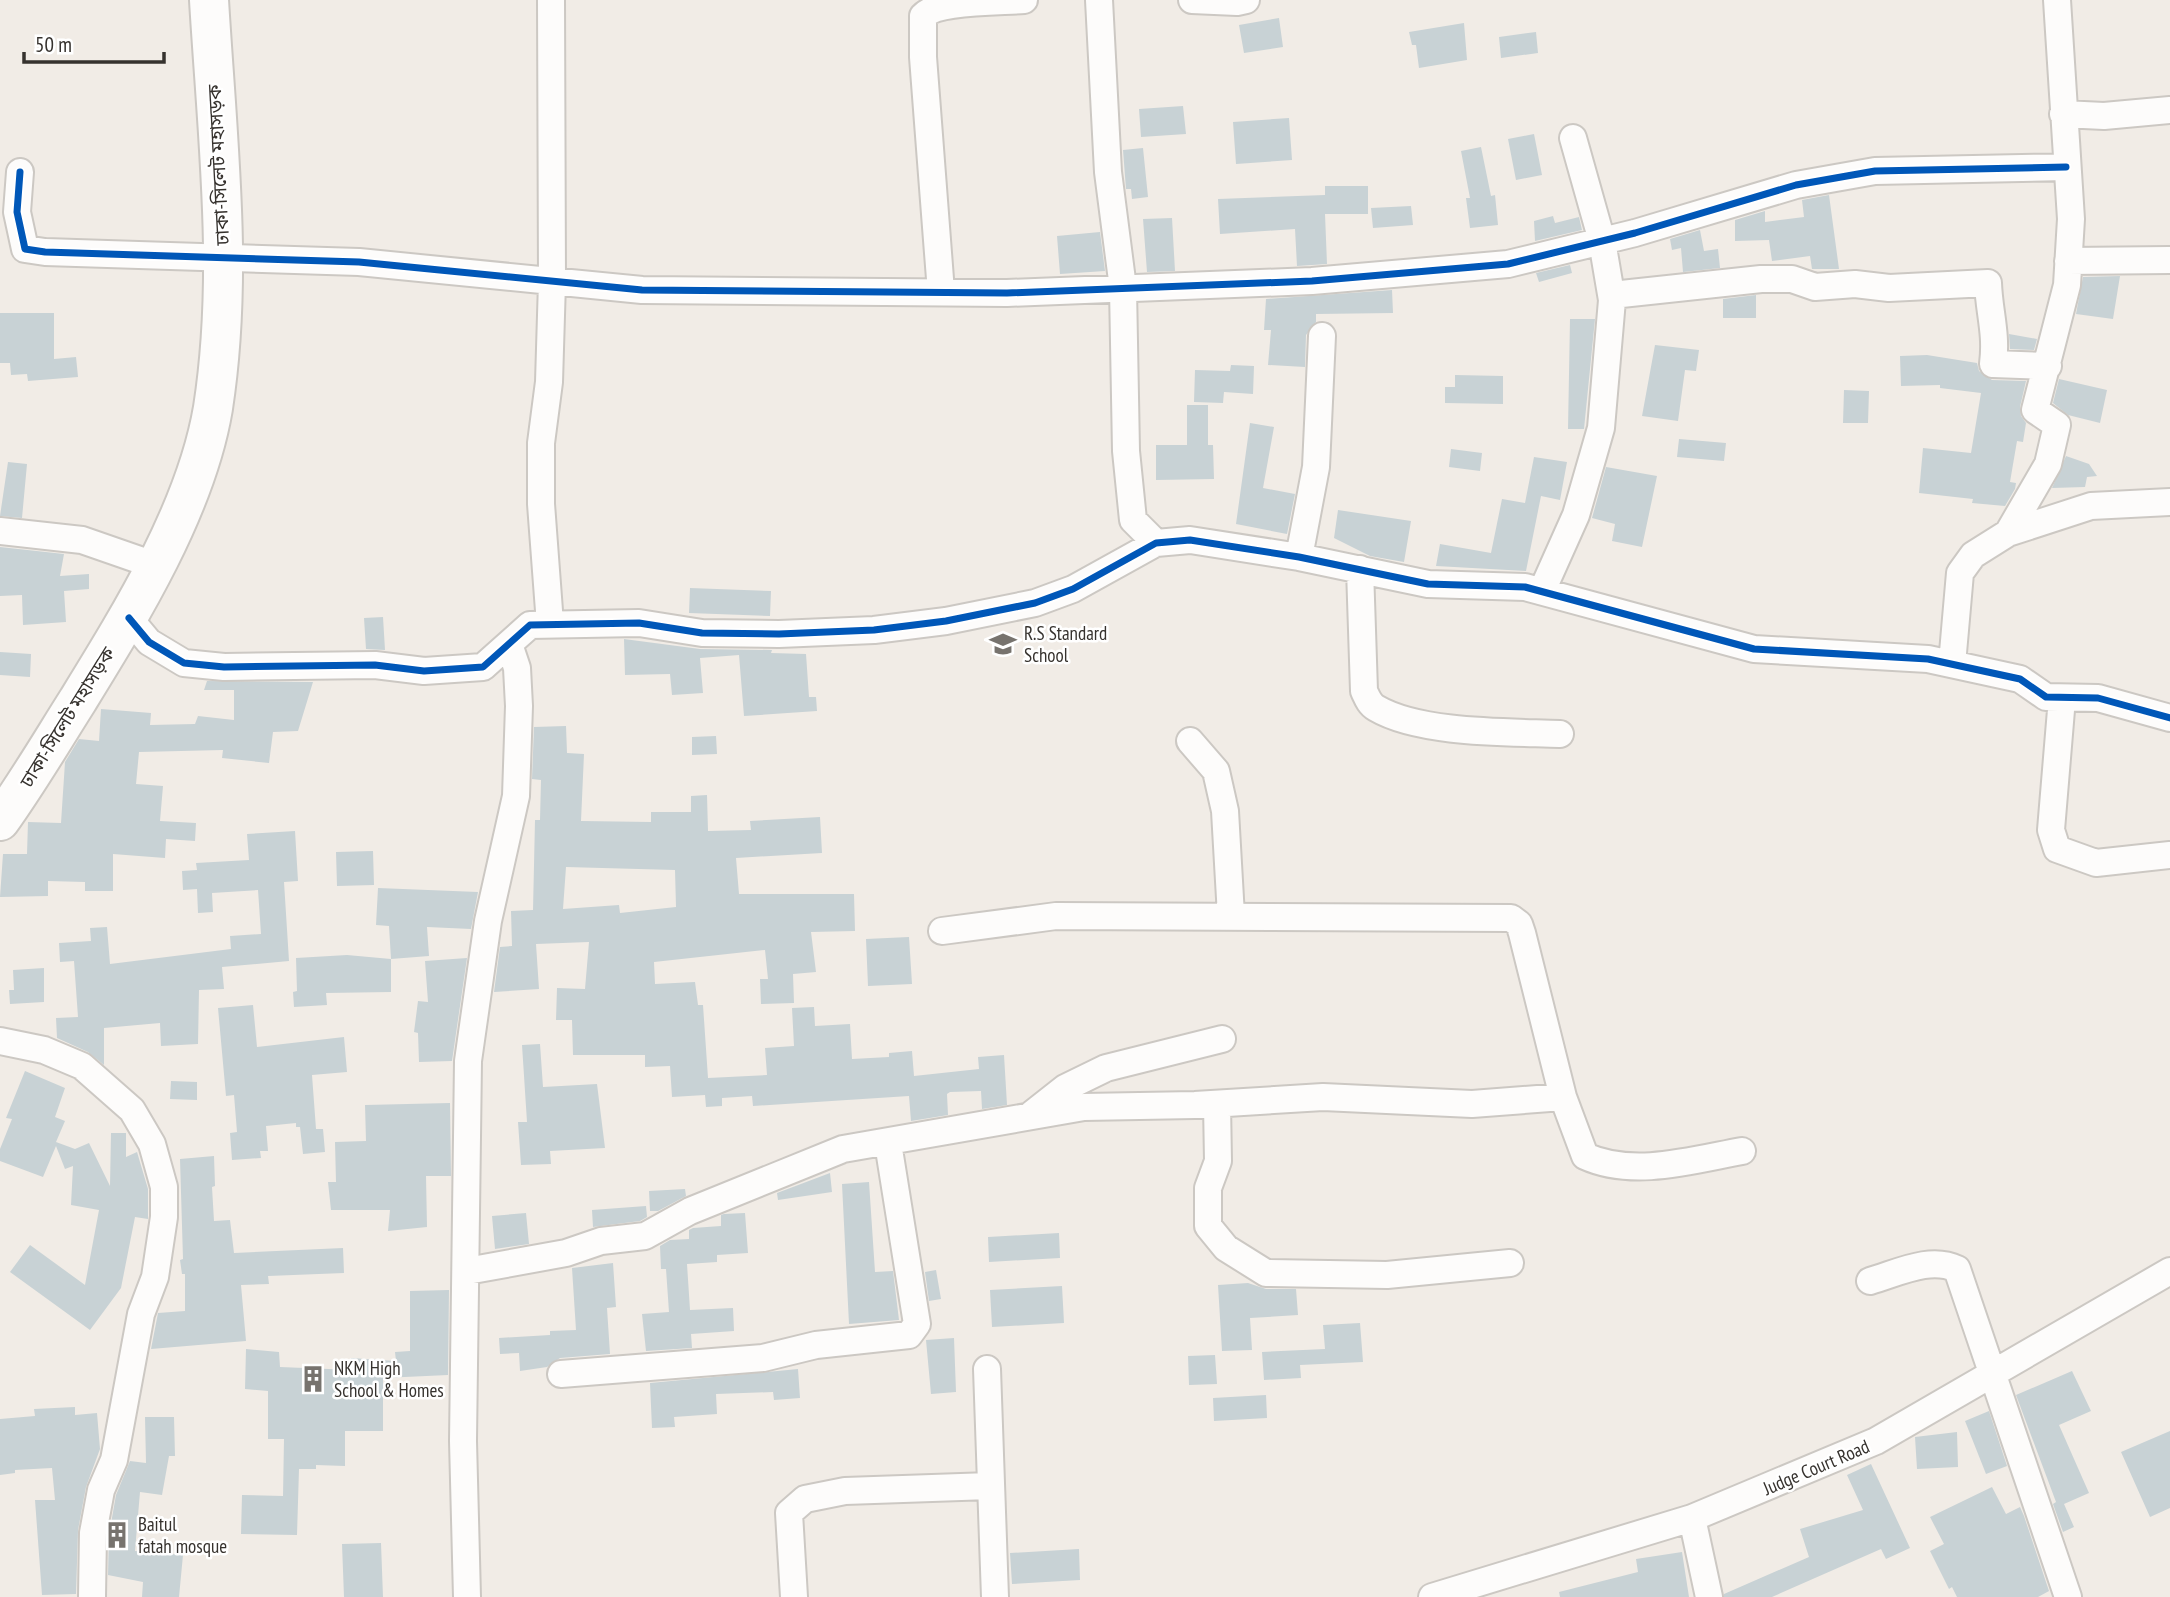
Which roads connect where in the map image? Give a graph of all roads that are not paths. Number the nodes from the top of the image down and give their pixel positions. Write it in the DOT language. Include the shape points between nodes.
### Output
graph roads {
  1 [pos="209,0"];
  2 [pos="551,0"];
  3 [pos="1024,0"];
  4 [pos="1099,0"];
  5 [pos="1192,0"];
  6 [pos="1246,0"];
  7 [pos="2057,0"];
  8 [pos="2170,110"];
  9 [pos="2063,114"];
  10 [pos="1573,138"];
  11 [pos="2066,167"];
  12 [pos="20,172"];
  13 [pos="1602,241"];
  14 [pos="224,258"];
  15 [pos="2170,260"];
  16 [pos="2068,261"];
  17 [pos="552,282"];
  18 [pos="1123,288"];
  19 [pos="941,292"];
  20 [pos="1612,295"];
  21 [pos="1322,336"];
  22 [pos="2048,366"];
  23 [pos="2170,502"];
  24 [pos="0,531"];
  25 [pos="2008,533"];
  26 [pos="1156,542"];
  27 [pos="1299,557"];
  28 [pos="154,565"];
  29 [pos="1360,569"];
  30 [pos="1542,591"];
  31 [pos="129,618"];
  32 [pos="550,624"];
  33 [pos="509,644"];
  34 [pos="1952,664"];
  35 [pos="2062,698"];
  36 [pos="2170,718"];
  37 [pos="1560,734"];
  38 [pos="1190,741"];
  39 [pos="0,821"];
  40 [pos="2170,855"];
  41 [pos="1231,916"];
  42 [pos="942,931"];
  43 [pos="1222,1038"];
  44 [pos="0,1041"];
  45 [pos="1563,1097"];
  46 [pos="1217,1104"];
  47 [pos="1031,1115"];
  48 [pos="888,1143"];
  49 [pos="1742,1151"];
  50 [pos="1510,1264"];
  51 [pos="467,1271"];
  52 [pos="2170,1271"];
  53 [pos="1870,1281"];
  54 [pos="987,1369"];
  55 [pos="561,1374"];
  56 [pos="1991,1375"];
  57 [pos="989,1486"];
  58 [pos="1692,1518"];
  59 [pos="92,1597"];
  60 [pos="467,1597"];
  61 [pos="794,1597"];
  62 [pos="995,1597"];
  63 [pos="1432,1597"];
  64 [pos="1709,1597"];
  65 [pos="2068,1597"];
  1 -- 14 [label="highway, ঢাকা-সিলেট মহাসড়ক"];
  2 -- 17 [label="street"];
  3 -- 19 [label="street" via="954,5 923,16"];
  4 -- 18 [label="street" via="1108,172"];
  5 -- 6 [label="street"];
  7 -- 9 [label="street"];
  8 -- 9 [label="street" via="2104,116"];
  9 -- 11 [label="street"];
  10 -- 13 [label="street"];
  11 -- 13 [label="street" via="1875,171 1796,185"];
  11 -- 16 [label="street" via="2071,219"];
  12 -- 14 [label="street" via="18,212 25,249"];
  13 -- 18 [label="street" via="1508,264 1312,281"];
  13 -- 20 [label="street"];
  14 -- 17 [label="street" via="359,262"];
  14 -- 28 [label="highway, ঢাকা-সিলেট মহাসড়ক" via="213,409 198,464"];
  15 -- 16 [label="street"];
  16 -- 22 [label="street" via="2067,285"];
  17 -- 19 [label="street" via="642,290"];
  17 -- 32 [label="street" via="549,382 541,443"];
  18 -- 19 [label="street"];
  18 -- 26 [label="street" via="1126,451 1133,520"];
  20 -- 22 [label="street" via="1761,279 1792,279 1815,288 1988,283 1995,328 1993,364"];
  20 -- 30 [label="street" via="1601,428 1576,515"];
  21 -- 27 [label="street" via="1316,467"];
  22 -- 25 [label="street" via="2035,410 2057,425 2048,464"];
  23 -- 25 [label="street" via="2091,506"];
  24 -- 28 [label="street" via="82,540"];
  25 -- 34 [label="street" via="1973,555 1960,573"];
  26 -- 27 [label="street" via="1191,540"];
  26 -- 32 [label="street" via="1073,589 1035,603 946,621 779,634 702,633 639,623"];
  27 -- 29 [label="street"];
  28 -- 31 [label="highway, ঢাকা-সিলেট মহাসড়ক"];
  29 -- 30 [label="street" via="1428,584 1507,585"];
  29 -- 37 [label="street" via="1364,691 1377,709 1467,730"];
  30 -- 34 [label="street" via="1754,649"];
  31 -- 33 [label="street" via="167,655 184,663 223,667 474,668 483,667"];
  31 -- 39 [label="highway, ঢাকা-সিলেট মহাসড়ক"];
  32 -- 33 [label="street" via="530,625"];
  33 -- 51 [label="street" via="517,668 519,706 516,796 488,920 468,1062"];
  34 -- 35 [label="street" via="2020,679 2046,697"];
  35 -- 36 [label="street" via="2098,698"];
  35 -- 40 [label="street" via="2051,830 2057,849 2096,863"];
  38 -- 41 [label="street" via="1216,771 1225,811"];
  41 -- 42 [label="street" via="1056,916"];
  41 -- 45 [label="street" via="1511,918 1522,933"];
  43 -- 47 [label="street" via="1106,1068 1065,1088"];
  44 -- 59 [label="street" via="44,1050 82,1066 132,1110 152,1144 164,1187 155,1277 141,1314 114,1460 101,1490 93,1533"];
  45 -- 46 [label="street" via="1472,1104 1323,1097"];
  45 -- 49 [label="street" via="1585,1156 1595,1161 1652,1167"];
  46 -- 47 [label="street" via="1084,1107"];
  46 -- 50 [label="street" via="1218,1161 1208,1188 1208,1226 1226,1248 1266,1273 1387,1275"];
  47 -- 48 [label="street"];
  48 -- 51 [label="street" via="843,1149 678,1217 645,1236 601,1241 566,1254"];
  48 -- 55 [label="street" via="914,1289 917,1324 909,1335 816,1345 763,1359"];
  51 -- 60 [label="street" via="463,1441"];
  52 -- 56 [label="street, Judge Court Road"];
  53 -- 56 [label="street" via="1926,1264 1944,1263 1957,1269"];
  54 -- 57 [label="street"];
  56 -- 58 [label="street, Judge Court Road" via="1876,1441"];
  56 -- 65 [label="street"];
  57 -- 61 [label="street" via="845,1491 805,1499 789,1513"];
  57 -- 62 [label="street"];
  58 -- 63 [label="street, Judge Court Road"];
  58 -- 64 [label="street"];
}
